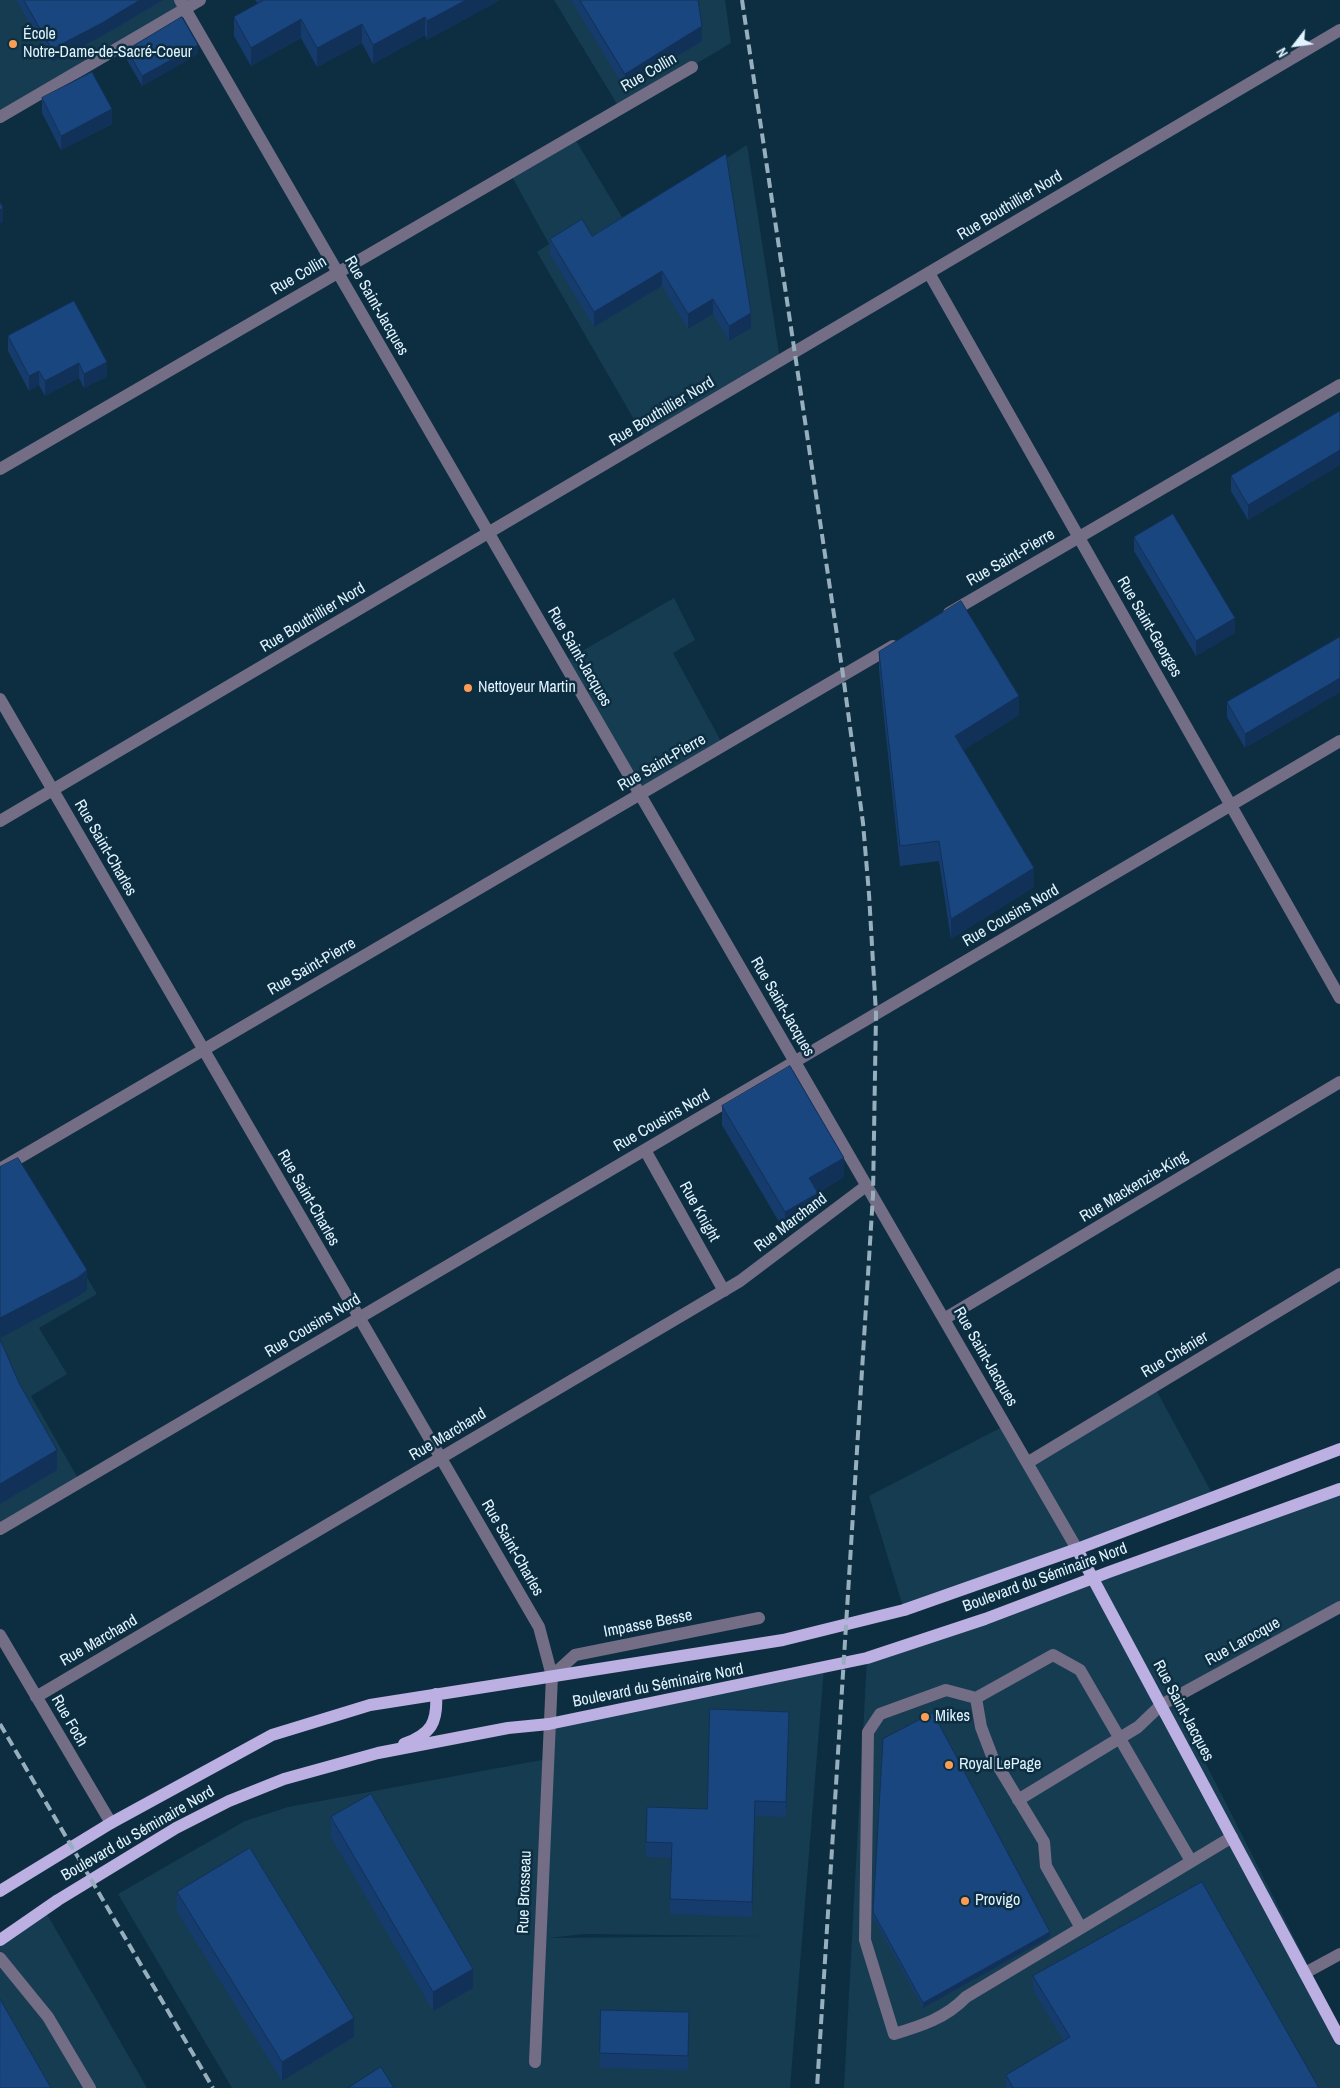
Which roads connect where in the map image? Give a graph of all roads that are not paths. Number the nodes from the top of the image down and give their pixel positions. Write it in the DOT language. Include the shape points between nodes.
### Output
graph roads {
  1 [pos="200,0"];
  2 [pos="182,5"];
  3 [pos="1340,30"];
  4 [pos="692,67"];
  5 [pos="0,117"];
  6 [pos="929,272"];
  7 [pos="338,273"];
  8 [pos="1340,385"];
  9 [pos="0,469"];
  10 [pos="488,533"];
  11 [pos="1079,537"];
  12 [pos="936,621"];
  13 [pos="902,641"];
  14 [pos="0,700"];
  15 [pos="1340,741"];
  16 [pos="53,790"];
  17 [pos="640,794"];
  18 [pos="1231,805"];
  19 [pos="0,821"];
  20 [pos="1340,998"];
  21 [pos="203,1050"];
  22 [pos="795,1062"];
  23 [pos="1340,1082"];
  24 [pos="645,1150"];
  25 [pos="0,1169"];
  26 [pos="866,1186"];
  27 [pos="1340,1274"];
  28 [pos="724,1291"];
  29 [pos="359,1318"];
  30 [pos="944,1319"];
  31 [pos="1340,1449"];
  32 [pos="441,1458"];
  33 [pos="1027,1463"];
  34 [pos="1340,1489"];
  35 [pos="0,1529"];
  36 [pos="1077,1549"];
  37 [pos="1093,1577"];
  38 [pos="1340,1607"];
  39 [pos="759,1618"];
  40 [pos="0,1635"];
  41 [pos="552,1676"];
  42 [pos="436,1694"];
  43 [pos="36,1697"];
  44 [pos="976,1698"];
  45 [pos="1161,1705"];
  46 [pos="549,1724"];
  47 [pos="1119,1737"];
  48 [pos="378,1753"];
  49 [pos="1018,1800"];
  50 [pos="111,1823"];
  51 [pos="1232,1836"];
  52 [pos="1190,1861"];
  53 [pos="0,1891"];
  54 [pos="1081,1928"];
  55 [pos="0,1940"];
  56 [pos="1340,1954"];
  57 [pos="0,1958"];
  58 [pos="1305,1973"];
  59 [pos="1340,2039"];
  60 [pos="535,2062"];
  61 [pos="90,2088"];
  1 -- 2 [label="street"];
  2 -- 5 [label="street"];
  2 -- 7 [label="street, Rue Saint-Jacques"];
  3 -- 6 [label="street, Rue Bouthillier Nord"];
  4 -- 7 [label="street, Rue Collin"];
  6 -- 10 [label="street, Rue Bouthillier Nord"];
  6 -- 11 [label="street, Rue Saint-Georges"];
  7 -- 9 [label="street, Rue Collin"];
  7 -- 10 [label="street, Rue Saint-Jacques"];
  8 -- 11 [label="street, Rue Saint-Pierre"];
  10 -- 16 [label="street, Rue Bouthillier Nord"];
  10 -- 17 [label="street, Rue Saint-Jacques"];
  11 -- 12 [label="street, Rue Saint-Pierre"];
  11 -- 18 [label="street, Rue Saint-Georges"];
  13 -- 17 [label="street, Rue Saint-Pierre"];
  14 -- 16 [label="street, Rue Saint-Charles"];
  15 -- 18 [label="street, Rue Cousins Nord"];
  16 -- 19 [label="street, Rue Bouthillier Nord"];
  16 -- 21 [label="street, Rue Saint-Charles"];
  17 -- 21 [label="street, Rue Saint-Pierre"];
  17 -- 22 [label="street, Rue Saint-Jacques"];
  18 -- 20 [label="street, Rue Saint-Georges"];
  18 -- 22 [label="street, Rue Cousins Nord"];
  21 -- 25 [label="street, Rue Saint-Pierre"];
  21 -- 29 [label="street, Rue Saint-Charles"];
  22 -- 24 [label="street, Rue Cousins Nord"];
  22 -- 26 [label="street, Rue Saint-Jacques"];
  23 -- 30 [label="street, Rue Mackenzie-King"];
  24 -- 28 [label="street, Rue Knight"];
  24 -- 29 [label="street, Rue Cousins Nord"];
  26 -- 28 [label="street, Rue Marchand"];
  26 -- 30 [label="street, Rue Saint-Jacques"];
  27 -- 33 [label="street, Rue Chénier"];
  28 -- 32 [label="street, Rue Marchand"];
  29 -- 32 [label="street, Rue Saint-Charles"];
  29 -- 35 [label="street, Rue Cousins Nord"];
  30 -- 33 [label="street, Rue Saint-Jacques"];
  31 -- 36 [label="main road, Boulevard du Séminaire Nord"];
  32 -- 41 [label="street, Rue Saint-Charles" via="539,1627"];
  32 -- 43 [label="street, Rue Marchand"];
  33 -- 36 [label="street, Rue Saint-Jacques"];
  34 -- 37 [label="main road, Boulevard du Séminaire Nord"];
  36 -- 37 [label="main road, Rue Saint-Jacques"];
  36 -- 41 [label="main road, Boulevard du Séminaire Nord" via="904,1610 783,1640"];
  37 -- 45 [label="main road, Rue Saint-Jacques"];
  37 -- 46 [label="main road, Boulevard du Séminaire Nord" via="985,1619 867,1658"];
  38 -- 45 [label="street, Rue Larocque"];
  39 -- 41 [label="street, Impasse Besse" via="575,1655"];
  40 -- 43 [label="street, Rue Foch"];
  41 -- 42 [label="main road, Boulevard du Séminaire Nord"];
  41 -- 46 [label="street, Rue Saint-Charles"];
  42 -- 48 [label="main road" via="437,1713 431,1729 411,1742"];
  42 -- 50 [label="main road, Boulevard du Séminaire Nord" via="370,1705 272,1735"];
  43 -- 50 [label="street, Rue Foch"];
  44 -- 47 [label="street" via="1053,1655 1080,1670"];
  44 -- 49 [label="street" via="981,1727 992,1756"];
  44 -- 54 [label="street" via="946,1690 880,1714 868,1732 865,1940 894,2034 929,2023 956,2008 966,1997"];
  45 -- 47 [label="street, Rue Larocque" via="1138,1727"];
  45 -- 51 [label="main road, Rue Saint-Jacques"];
  46 -- 48 [label="main road, Boulevard du Séminaire Nord" via="508,1728"];
  46 -- 60 [label="street, Rue Brosseau"];
  47 -- 49 [label="street, Rue Larocque"];
  47 -- 52 [label="street"];
  48 -- 55 [label="main road, Boulevard du Séminaire Nord" via="284,1780 229,1801 128,1857"];
  49 -- 54 [label="street" via="1044,1842 1046,1866"];
  50 -- 53 [label="main road, Boulevard du Séminaire Nord"];
  51 -- 52 [label="street"];
  51 -- 58 [label="main road, Rue Saint-Jacques"];
  52 -- 54 [label="street"];
  56 -- 58 [label="street"];
  57 -- 61 [label="street" via="48,2017"];
  58 -- 59 [label="main road, Rue Saint-Jacques"];
}
